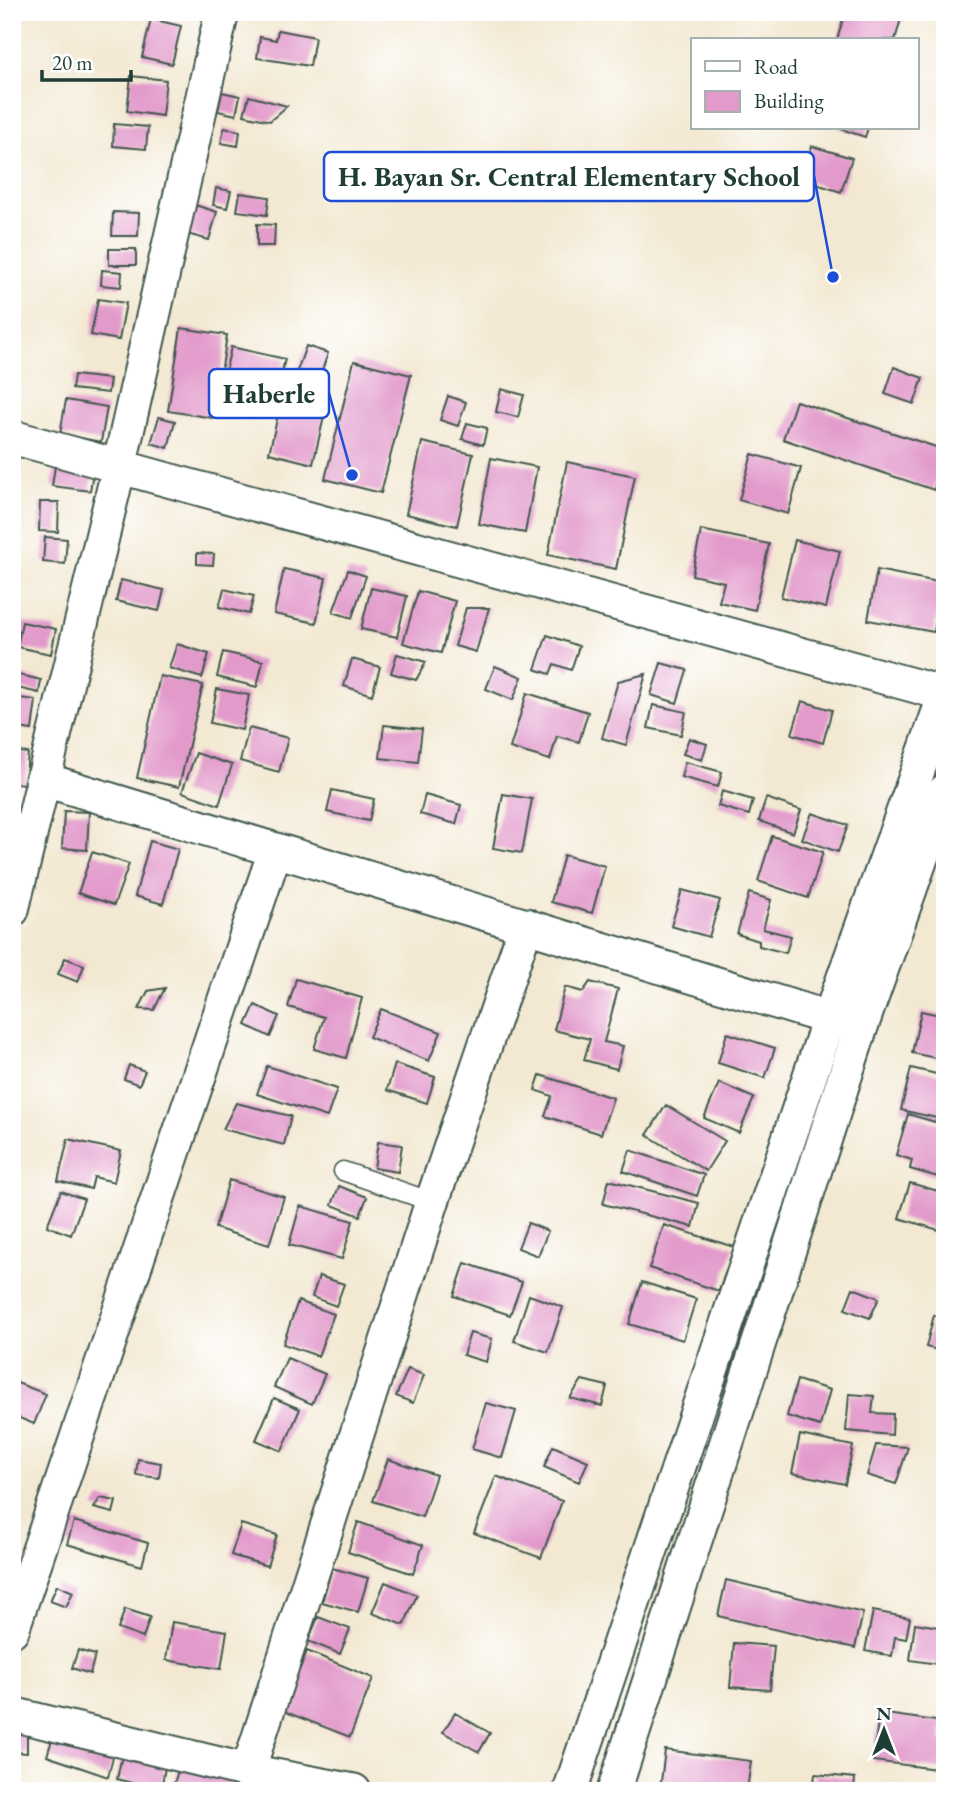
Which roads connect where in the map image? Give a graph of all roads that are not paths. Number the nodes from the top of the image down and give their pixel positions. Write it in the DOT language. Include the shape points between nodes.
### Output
graph roads {
  1 [pos="222,12"];
  2 [pos="12,437"];
  3 [pos="119,467"];
  4 [pos="945,694"];
  5 [pos="42,779"];
  6 [pos="945,791"];
  7 [pos="275,851"];
  8 [pos="12,910"];
  9 [pos="526,925"];
  10 [pos="845,1023"];
  11 [pos="343,1171"];
  12 [pos="432,1202"];
  13 [pos="12,1630"];
  14 [pos="12,1714"];
  15 [pos="248,1771"];
  16 [pos="354,1791"];
  17 [pos="570,1791"];
  18 [pos="614,1791"];
  1 -- 3 [label="street"];
  2 -- 3 [label="street"];
  3 -- 4 [label="street"];
  3 -- 5 [label="street"];
  4 -- 10 [label="street"];
  5 -- 7 [label="street"];
  5 -- 8 [label="street"];
  6 -- 10 [label="street"];
  7 -- 9 [label="street"];
  7 -- 13 [label="street"];
  9 -- 10 [label="street"];
  9 -- 12 [label="street"];
  10 -- 17 [label="street"];
  10 -- 18 [label="street"];
  11 -- 12 [label="lane"];
  12 -- 15 [label="street"];
  14 -- 15 [label="street"];
  15 -- 16 [label="street"];
}
